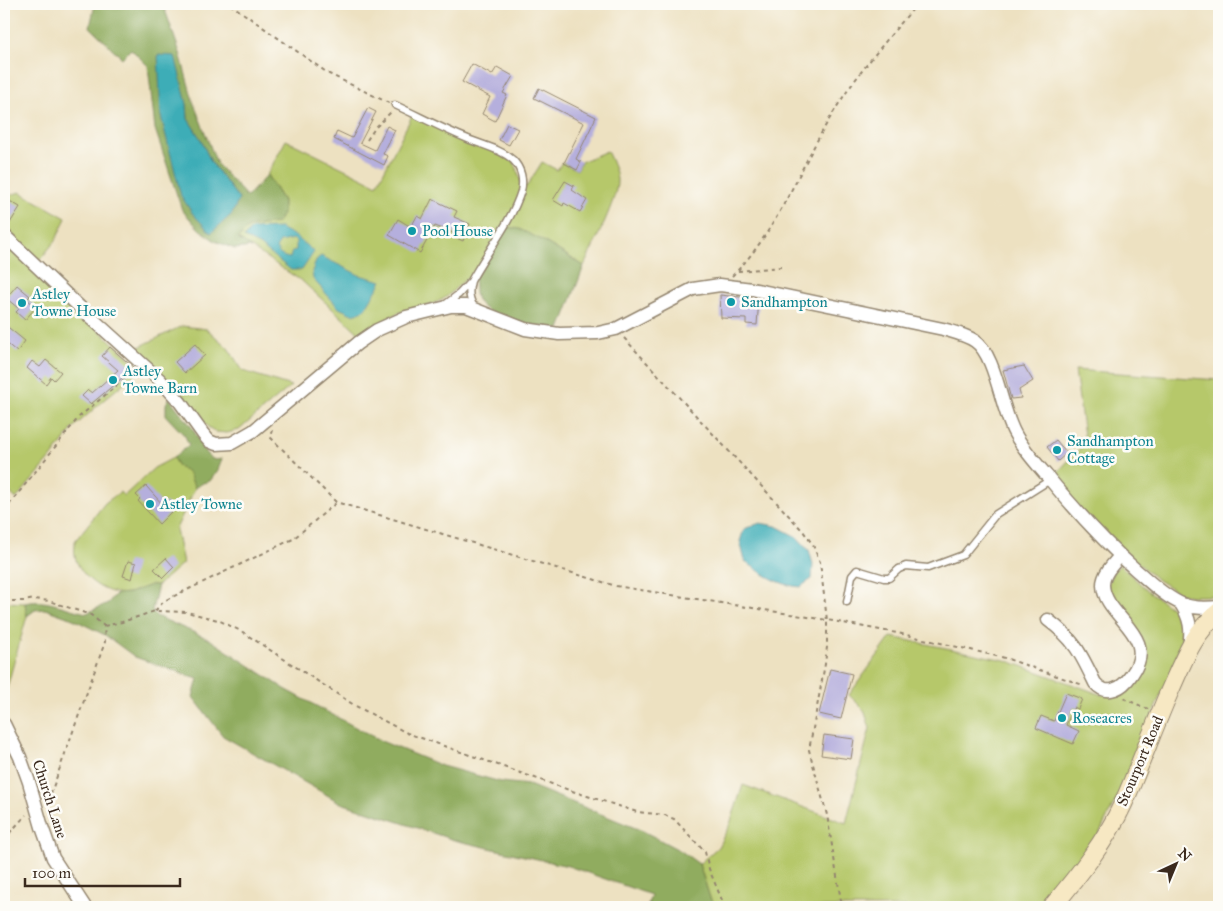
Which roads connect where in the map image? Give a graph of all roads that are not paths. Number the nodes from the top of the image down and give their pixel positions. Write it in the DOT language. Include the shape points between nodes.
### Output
graph roads {
  1 [pos="395,105"];
  2 [pos="4,236"];
  3 [pos="470,281"];
  4 [pos="440,309"];
  5 [pos="475,310"];
  6 [pos="1050,480"];
  7 [pos="1120,556"];
  8 [pos="846,602"];
  9 [pos="1181,604"];
  10 [pos="1219,607"];
  11 [pos="1219,612"];
  12 [pos="1048,620"];
  13 [pos="1189,649"];
  14 [pos="4,724"];
  15 [pos="85,907"];
  16 [pos="1052,907"];
  1 -- 3 [label="lane" via="501,152 519,168 522,186 516,204"];
  2 -- 4 [label="street" via="171,391 209,441 216,444 232,443 254,431 376,330 406,317"];
  3 -- 4 [label="lane" via="460,294"];
  3 -- 5 [label="lane" via="470,298"];
  4 -- 5 [label="street" via="461,305"];
  5 -- 6 [label="street" via="525,329 598,333 616,329 693,290 720,285 943,329 974,340 985,351 1015,434"];
  6 -- 7 [label="street" via="1088,526"];
  6 -- 8 [label="lane" via="996,514 963,555 928,568 906,566 889,578 857,570 852,576"];
  7 -- 9 [label="street"];
  7 -- 12 [label="street" via="1104,577 1103,587 1140,646 1129,679 1120,687 1107,691 1099,688 1076,646"];
  9 -- 10 [label="street"];
  9 -- 13 [label="street" via="1191,626"];
  11 -- 13 [label="main road, Stourport Road" via="1199,632"];
  13 -- 16 [label="main road, Stourport Road" via="1123,806 1094,853"];
  14 -- 15 [label="street, Church Lane" via="20,757 56,863"];
}
